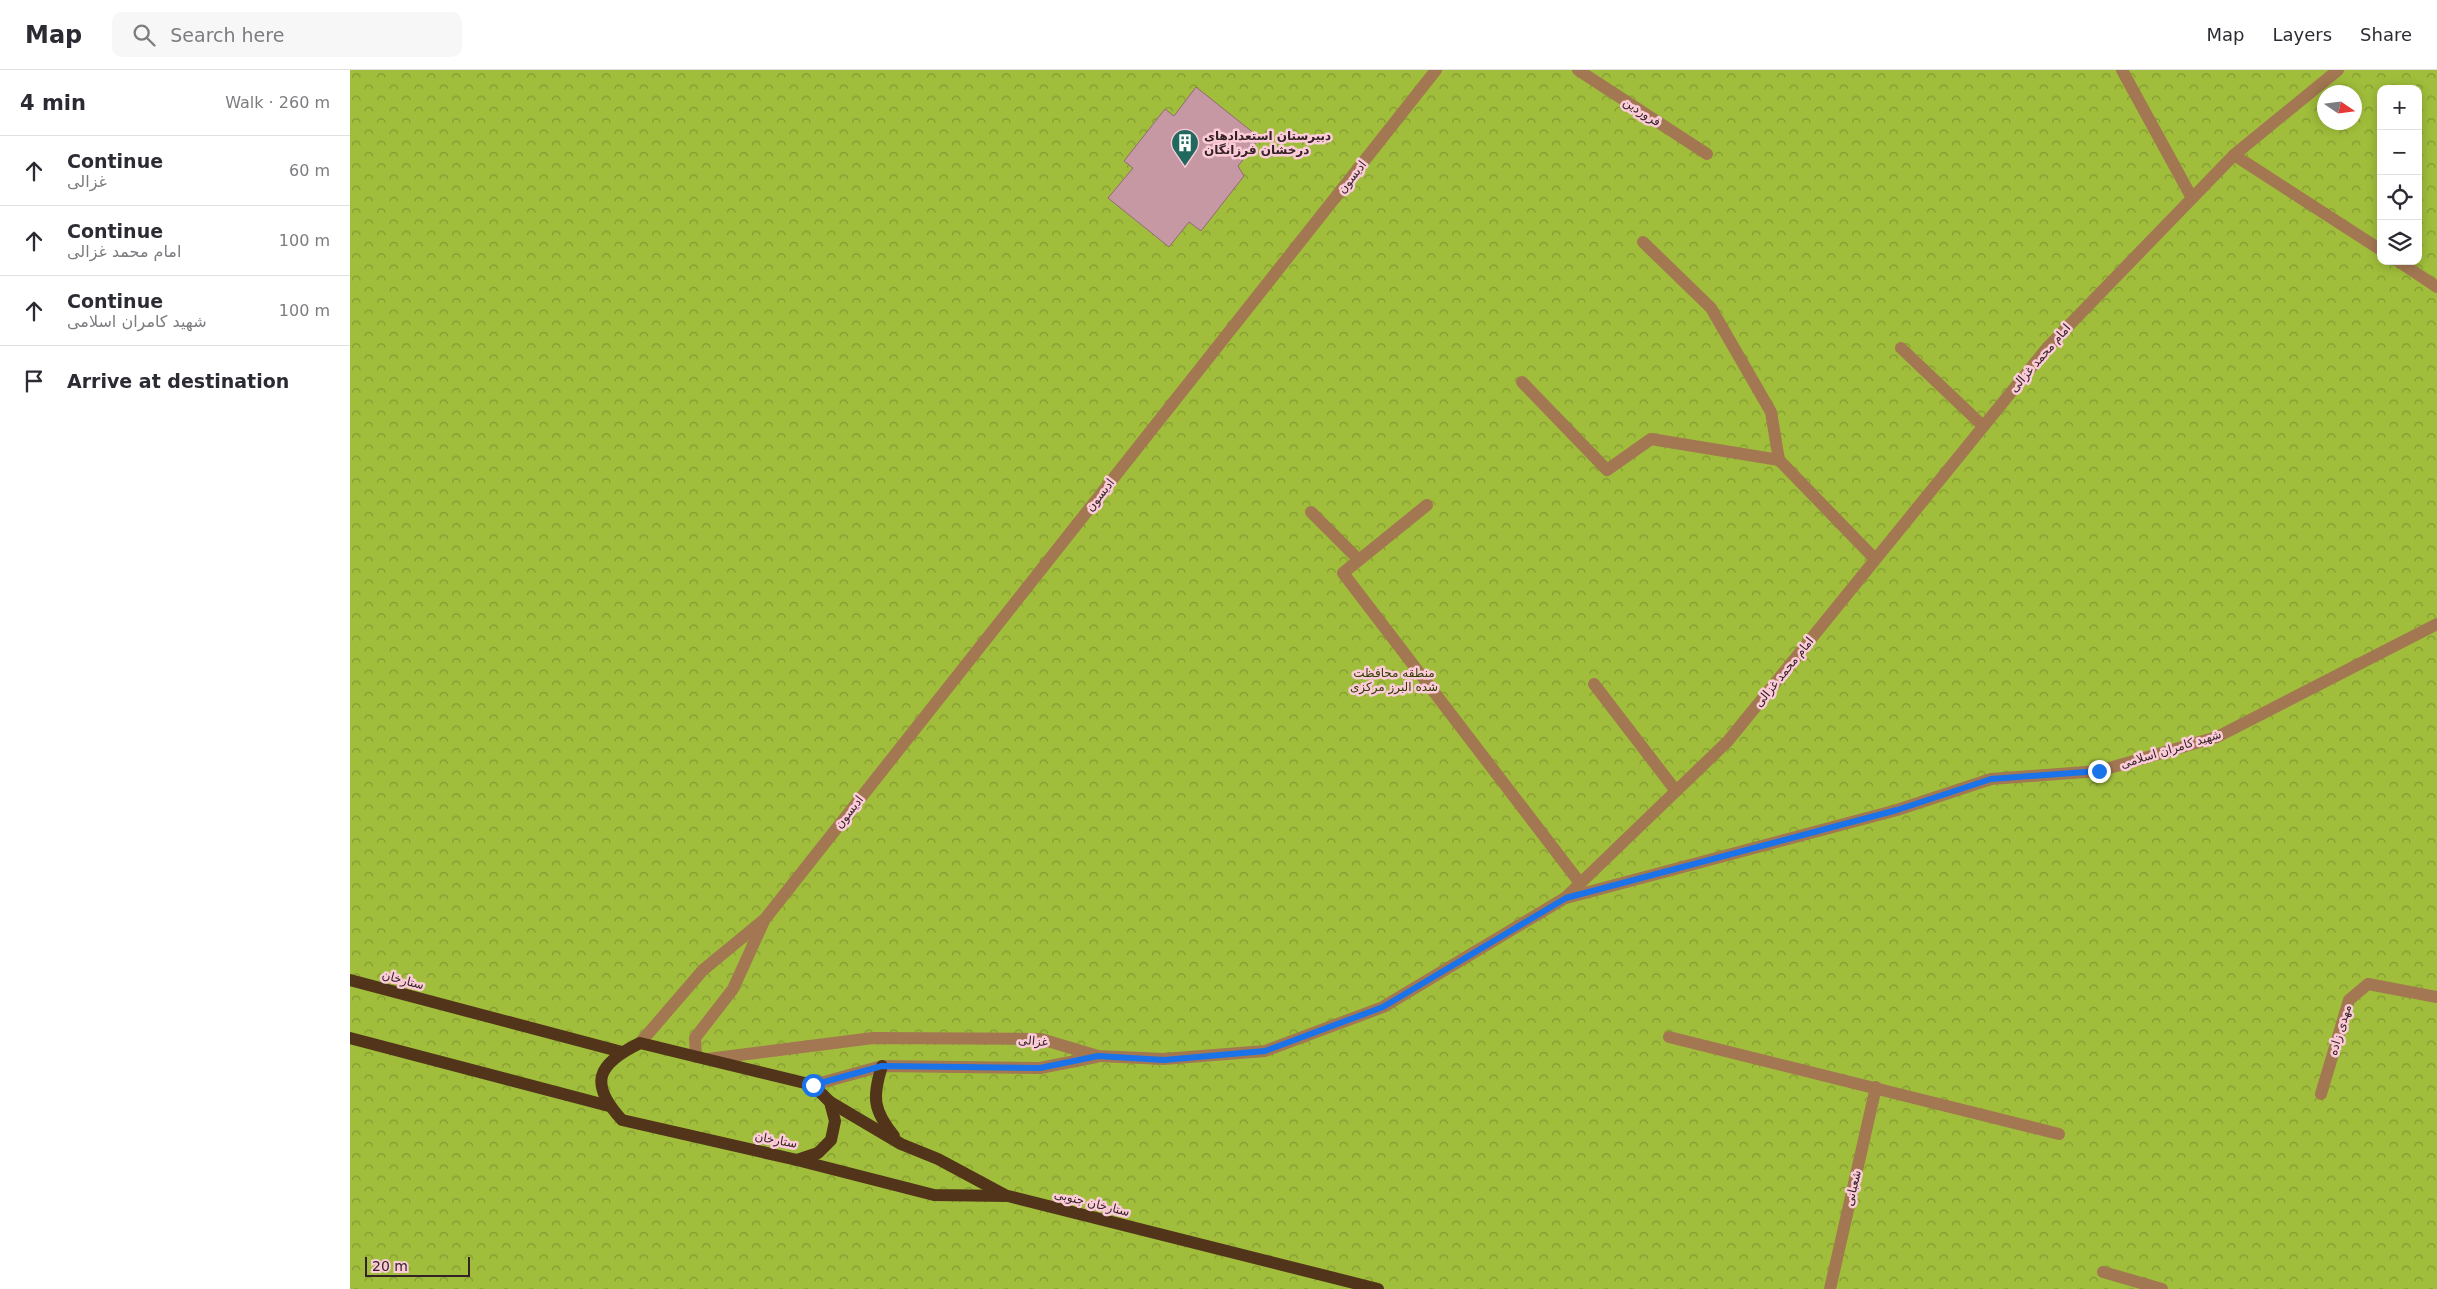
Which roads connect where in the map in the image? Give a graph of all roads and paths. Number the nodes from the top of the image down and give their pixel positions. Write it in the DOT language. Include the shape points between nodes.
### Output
graph roads {
  1 [pos="1436,70"];
  2 [pos="1578,70"];
  3 [pos="2122,70"];
  4 [pos="2338,70"];
  5 [pos="1707,154"];
  6 [pos="2234,155"];
  7 [pos="2192,198"];
  8 [pos="1643,242"];
  9 [pos="2377,247"];
  10 [pos="2404,265"];
  11 [pos="2437,287"];
  12 [pos="1902,348"];
  13 [pos="1522,382"];
  14 [pos="1983,426"];
  15 [pos="1779,460"];
  16 [pos="1427,505"];
  17 [pos="1311,512"];
  18 [pos="1875,559"];
  19 [pos="1359,560"];
  20 [pos="2437,624"];
  21 [pos="1594,684"];
  22 [pos="1676,791"];
  23 [pos="1580,883"];
  24 [pos="1566,898"];
  25 [pos="764,919"];
  26 [pos="350,980"];
  27 [pos="2437,997"];
  28 [pos="1669,1037"];
  29 [pos="350,1038"];
  30 [pos="640,1043"];
  31 [pos="622,1052"];
  32 [pos="1098,1056"];
  33 [pos="702,1058"];
  34 [pos="882,1066"];
  35 [pos="813,1085"];
  36 [pos="1876,1087"];
  37 [pos="2321,1094"];
  38 [pos="830,1102"];
  39 [pos="609,1106"];
  40 [pos="2059,1134"];
  41 [pos="901,1144"];
  42 [pos="797,1160"];
  43 [pos="1008,1196"];
  44 [pos="2103,1272"];
  45 [pos="1378,1289"];
  46 [pos="1830,1289"];
  47 [pos="2162,1289"];
  1 -- 25 [label="street, ادیسون"];
  2 -- 5 [label="street, فروردین"];
  3 -- 7 [label="street"];
  4 -- 6 [label="street, امام محمد غزالی"];
  6 -- 7 [label="street, امام محمد غزالی"];
  6 -- 9 [label="street"];
  7 -- 14 [label="street, امام محمد غزالی" via="2047,348"];
  8 -- 15 [label="street" via="1711,308 1771,412"];
  10 -- 11 [label="street"];
  12 -- 14 [label="street"];
  13 -- 15 [label="street" via="1607,470 1651,439"];
  14 -- 18 [label="street, امام محمد غزالی"];
  15 -- 18 [label="street"];
  16 -- 19 [label="street"];
  17 -- 19 [label="street"];
  18 -- 22 [label="street, امام محمد غزالی" via="1728,741"];
  19 -- 23 [label="street" via="1342,573"];
  20 -- 24 [label="street, شهید کامران اسلامی" via="2217,738 2099,771 1991,779 1897,810"];
  21 -- 22 [label="street"];
  22 -- 23 [label="street, امام محمد غزالی"];
  23 -- 24 [label="street, امام محمد غزالی"];
  24 -- 32 [label="street, امام محمد غزالی" via="1383,1007 1265,1051 1164,1060"];
  25 -- 30 [label="street, ادیسون" via="702,970"];
  25 -- 33 [label="street, ادیسون" via="733,989 695,1038"];
  26 -- 31 [label="main road, ستارخان"];
  27 -- 37 [label="street, مهدی زاده" via="2368,984 2355,994 2349,1000"];
  28 -- 36 [label="street"];
  29 -- 39 [label="main road, ستارخان"];
  30 -- 31 [label="main road"];
  30 -- 33 [label="main road"];
  31 -- 39 [label="main road" via="604,1067 600,1086"];
  32 -- 33 [label="street, غزالی" via="1041,1039 873,1038"];
  32 -- 34 [label="street, غزالی" via="1040,1068"];
  33 -- 35 [label="main road"];
  34 -- 35 [label="street, غزالی"];
  34 -- 41 [label="main road" via="874,1090 881,1120"];
  35 -- 38 [label="main road"];
  36 -- 40 [label="street"];
  36 -- 46 [label="street, شعبانی"];
  38 -- 41 [label="main road"];
  38 -- 42 [label="main road, ستارخان" via="835,1122 830,1140 818,1153"];
  39 -- 42 [label="main road, ستارخان" via="622,1120"];
  41 -- 43 [label="main road" via="938,1159"];
  42 -- 43 [label="main road, ستارخان جنوبی" via="934,1195"];
  43 -- 45 [label="main road, ستارخان جنوبی"];
  44 -- 47 [label="street"];
}
